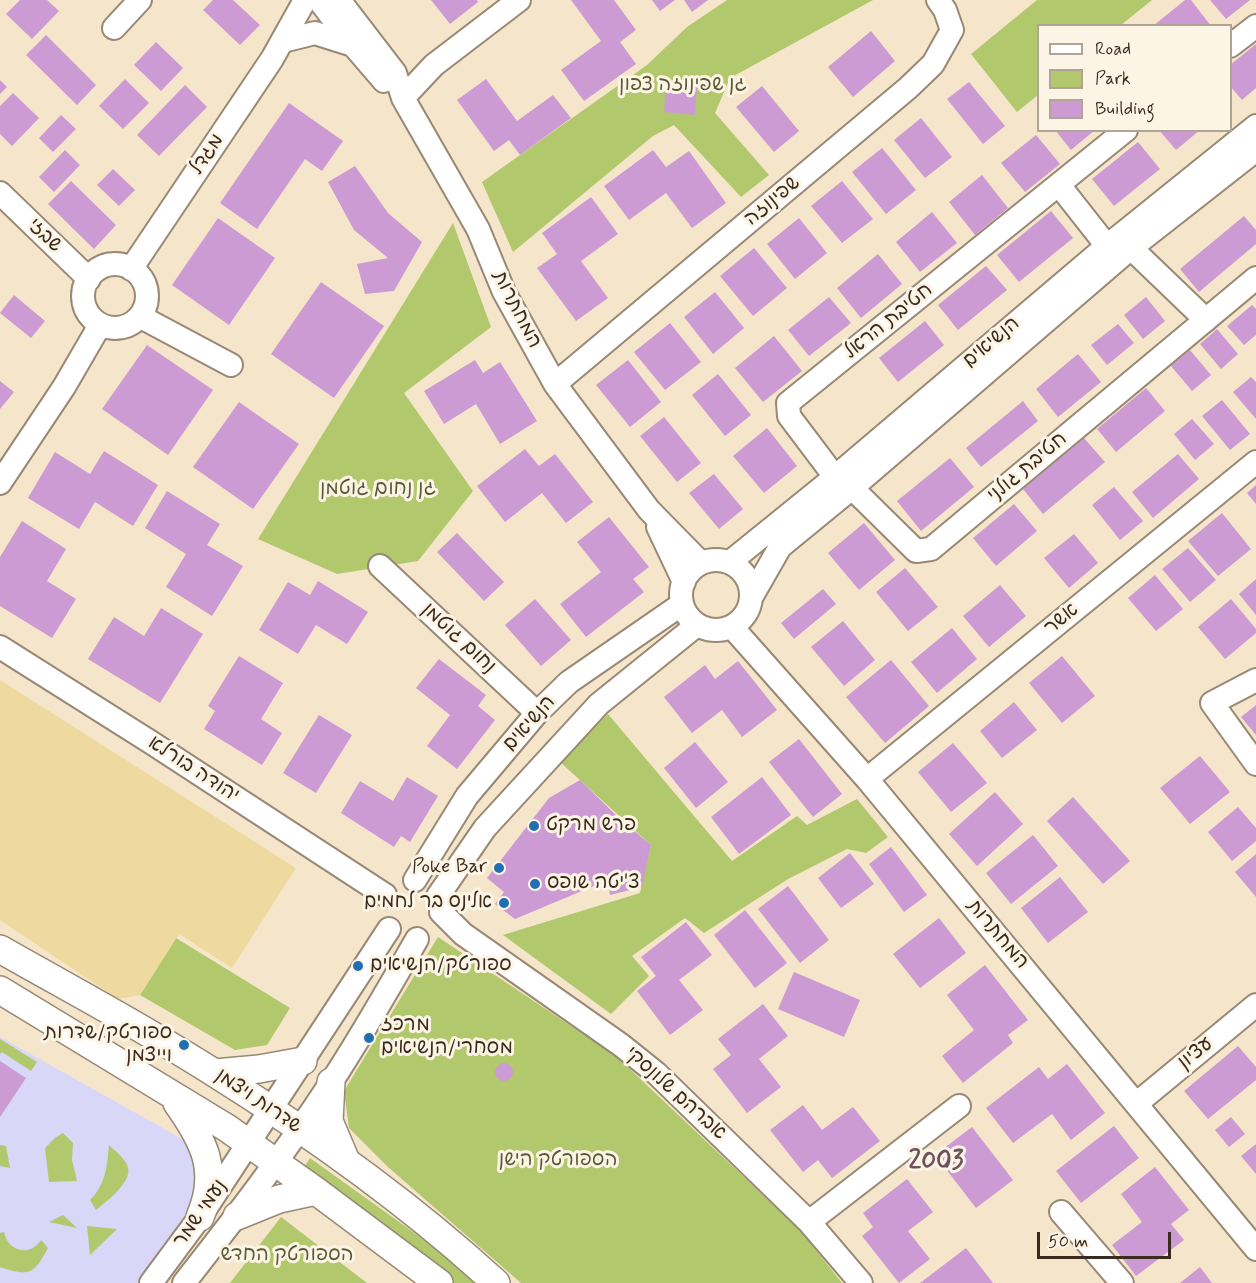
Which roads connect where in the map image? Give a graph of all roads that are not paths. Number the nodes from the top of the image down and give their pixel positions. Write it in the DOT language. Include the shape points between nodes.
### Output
graph roads {
  1 [pos="140,0"];
  2 [pos="305,0"];
  3 [pos="320,0"];
  4 [pos="339,0"];
  5 [pos="519,0"];
  6 [pos="938,0"];
  7 [pos="1256,26"];
  8 [pos="114,28"];
  9 [pos="283,41"];
  10 [pos="1232,44"];
  11 [pos="353,45"];
  12 [pos="403,98"];
  13 [pos="1256,126"];
  14 [pos="1124,132"];
  15 [pos="1256,150"];
  16 [pos="1059,185"];
  17 [pos="0,193"];
  18 [pos="1107,246"];
  19 [pos="1131,248"];
  20 [pos="131,269"];
  21 [pos="1256,278"];
  22 [pos="88,279"];
  23 [pos="141,317"];
  24 [pos="1206,320"];
  25 [pos="100,325"];
  26 [pos="231,365"];
  27 [pos="555,384"];
  28 [pos="1256,462"];
  29 [pos="844,482"];
  30 [pos="0,483"];
  31 [pos="649,510"];
  32 [pos="730,562"];
  33 [pos="701,563"];
  34 [pos="380,566"];
  35 [pos="684,582"];
  36 [pos="752,596"];
  37 [pos="682,604"];
  38 [pos="697,625"];
  39 [pos="732,627"];
  40 [pos="0,647"];
  41 [pos="1256,680"];
  42 [pos="537,713"];
  43 [pos="1256,764"];
  44 [pos="867,778"];
  45 [pos="415,880"];
  46 [pos="385,895"];
  47 [pos="438,912"];
  48 [pos="389,930"];
  49 [pos="417,939"];
  50 [pos="0,949"];
  51 [pos="0,990"];
  52 [pos="1256,1005"];
  53 [pos="303,1061"];
  54 [pos="215,1073"];
  55 [pos="331,1082"];
  56 [pos="171,1095"];
  57 [pos="1136,1104"];
  58 [pos="959,1106"];
  59 [pos="271,1110"];
  60 [pos="299,1128"];
  61 [pos="249,1143"];
  62 [pos="346,1161"];
  63 [pos="276,1162"];
  64 [pos="316,1191"];
  65 [pos="1061,1212"];
  66 [pos="237,1216"];
  67 [pos="200,1217"];
  68 [pos="809,1222"];
  69 [pos="1256,1248"];
  70 [pos="151,1283"];
  71 [pos="184,1283"];
  72 [pos="439,1283"];
  73 [pos="496,1283"];
  74 [pos="861,1283"];
  75 [pos="1122,1283"];
  1 -- 8 [label="street"];
  2 -- 9 [label="street, מגדל"];
  3 -- 11 [label="street, המחתרות"];
  4 -- 12 [label="street, המחתרות" via="395,73"];
  5 -- 12 [label="street" via="434,65"];
  6 -- 27 [label="street, שפינוזה" via="952,30 933,64"];
  7 -- 10 [label="street"];
  9 -- 11 [label="street" via="315,33"];
  9 -- 20 [label="street, מגדל"];
  11 -- 12 [label="street, המחתרות"];
  12 -- 27 [label="street, המחתרות" via="478,229 504,292"];
  13 -- 18 [label="street, הנשיאים"];
  14 -- 16 [label="street, חטיבת הראל"];
  15 -- 19 [label="street, הנשיאים"];
  16 -- 18 [label="street"];
  16 -- 29 [label="street, חטיבת הראל" via="788,403 789,416"];
  17 -- 22 [label="street, שבזי"];
  18 -- 29 [label="street, הנשיאים"];
  19 -- 24 [label="street"];
  19 -- 29 [label="street, הנשיאים"];
  20 -- 22 [label="street" via="123,265 103,267"];
  20 -- 23 [label="street" via="140,276 148,296"];
  21 -- 24 [label="street, חטיבת גולני"];
  22 -- 25 [label="street" via="83,299"];
  23 -- 25 [label="street" via="122,328"];
  23 -- 26 [label="street"];
  24 -- 29 [label="street, חטיבת גולני" via="931,549 916,551"];
  25 -- 30 [label="street"];
  27 -- 31 [label="street, המחתרות"];
  28 -- 44 [label="street, אשר"];
  29 -- 32 [label="street, הנשיאים"];
  29 -- 36 [label="street, הנשיאים" via="780,548"];
  31 -- 33 [label="street, המחתרות"];
  31 -- 35 [label="street, המחתרות"];
  32 -- 33 [label="street" via="715,559"];
  32 -- 36 [label="street" via="742,570"];
  33 -- 35 [label="street"];
  34 -- 42 [label="street, נחום גוטמן"];
  35 -- 37 [label="street"];
  36 -- 39 [label="street" via="742,619"];
  37 -- 38 [label="street"];
  37 -- 42 [label="street, הנשיאים" via="569,682"];
  38 -- 39 [label="street" via="714,630"];
  38 -- 47 [label="street, הנשיאים" via="599,704 485,828"];
  39 -- 44 [label="street, המחתרות"];
  40 -- 46 [label="street, יהודה בורלא"];
  41 -- 43 [label="street" via="1212,703"];
  42 -- 45 [label="street, הנשיאים" via="467,796"];
  44 -- 57 [label="street, המחתרות"];
  45 -- 46 [label="street" via="398,883"];
  45 -- 47 [label="street" via="432,888"];
  46 -- 48 [label="street" via="381,910"];
  47 -- 49 [label="street" via="430,933"];
  47 -- 68 [label="street, אברהם שלונסקי" via="448,928 463,934 656,1073"];
  48 -- 49 [label="street" via="408,940"];
  48 -- 53 [label="street"];
  49 -- 55 [label="street"];
  50 -- 54 [label="main road, שדרות ויצמן"];
  51 -- 56 [label="main road, שדרות ויצמן"];
  52 -- 57 [label="street, עציון"];
  53 -- 54 [label="main road"];
  53 -- 59 [label="street"];
  54 -- 59 [label="main road, שדרות ויצמן"];
  55 -- 60 [label="street"];
  55 -- 62 [label="main road" via="329,1121"];
  56 -- 61 [label="main road, שדרות ויצמן"];
  56 -- 67 [label="main road" via="197,1133 207,1157 208,1200"];
  57 -- 69 [label="street, המחתרות"];
  58 -- 68 [label="street"];
  59 -- 60 [label="main road, שדרות ויצמן"];
  59 -- 61 [label="street"];
  60 -- 62 [label="main road, שדרות ויצמן"];
  60 -- 63 [label="street"];
  61 -- 63 [label="main road, שדרות ויצמן"];
  61 -- 67 [label="street, נעמי שמר"];
  62 -- 73 [label="main road, שדרות ויצמן" via="398,1199"];
  63 -- 64 [label="main road, שדרות ויצמן"];
  63 -- 66 [label="street, נעמי שמר"];
  64 -- 66 [label="main road" via="279,1199"];
  64 -- 72 [label="main road, שדרות ויצמן"];
  65 -- 75 [label="street"];
  66 -- 71 [label="street, נעמי שמר"];
  67 -- 70 [label="street, נעמי שמר"];
  68 -- 74 [label="street, אברהם שלונסקי"];
}
